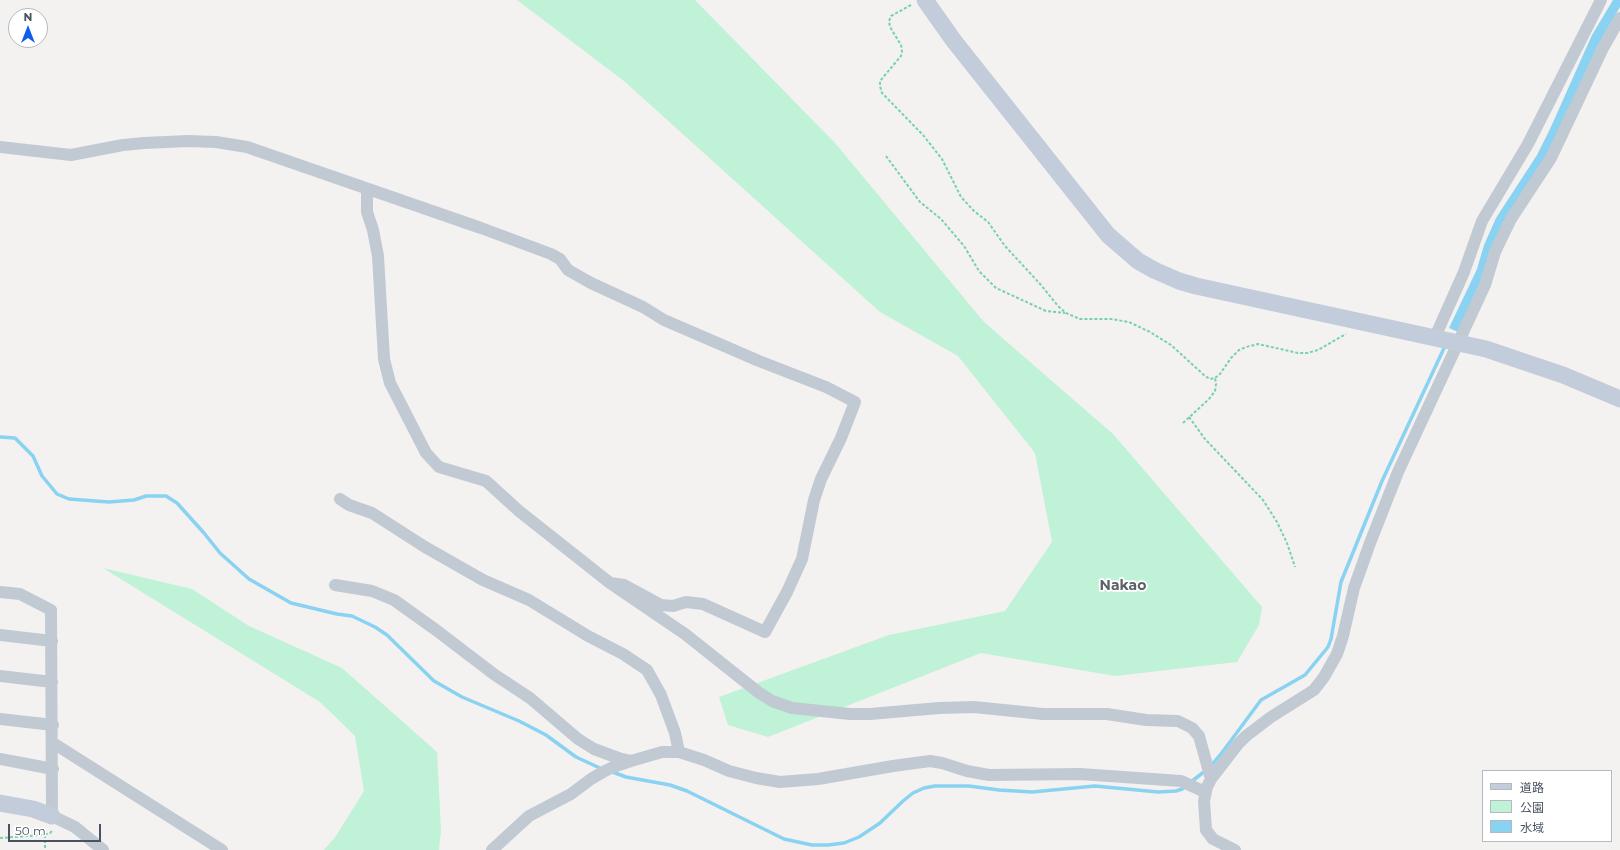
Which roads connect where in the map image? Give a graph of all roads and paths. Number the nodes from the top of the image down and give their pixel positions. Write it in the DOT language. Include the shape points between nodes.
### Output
graph roads {
  1 [pos="1601,0"];
  2 [pos="919,2"];
  3 [pos="1620,18"];
  4 [pos="0,147"];
  5 [pos="886,156"];
  6 [pos="367,190"];
  7 [pos="1066,313"];
  8 [pos="1349,333"];
  9 [pos="1437,338"];
  10 [pos="1457,342"];
  11 [pos="1215,378"];
  12 [pos="1620,399"];
  13 [pos="1189,418"];
  14 [pos="1183,423"];
  15 [pos="340,499"];
  16 [pos="1295,566"];
  17 [pos="610,583"];
  18 [pos="334,585"];
  19 [pos="0,592"];
  20 [pos="0,635"];
  21 [pos="52,641"];
  22 [pos="0,676"];
  23 [pos="52,682"];
  24 [pos="0,719"];
  25 [pos="53,725"];
  26 [pos="53,742"];
  27 [pos="679,752"];
  28 [pos="0,758"];
  29 [pos="631,760"];
  30 [pos="53,769"];
  31 [pos="1211,779"];
  32 [pos="1205,792"];
  33 [pos="0,803"];
  34 [pos="54,822"];
  35 [pos="45,835"];
  36 [pos="0,838"];
  37 [pos="46,850"];
  38 [pos="103,850"];
  39 [pos="222,850"];
  40 [pos="492,850"];
  41 [pos="1235,850"];
  1 -- 9 [label="street" via="1528,144 1482,221"];
  2 -- 7 [label="path" via="891,16 890,27 902,51 901,56 880,81 882,93 934,149 961,197 988,222 1005,246"];
  2 -- 9 [label="street" via="1103,228 1123,249 1138,260 1165,276 1196,286"];
  3 -- 10 [label="street" via="1551,158 1511,219 1495,252 1485,284"];
  4 -- 6 [label="street" via="71,155 144,142 216,142 247,147"];
  5 -- 7 [label="path" via="920,202 941,219 964,246 979,271 996,288 1046,311"];
  6 -- 17 [label="street" via="367,212 378,256 384,359 390,383 426,454 439,466 486,481 519,511"];
  6 -- 17 [label="street" via="551,254 560,259 568,270 644,307 664,320 826,387 855,402 821,479 802,559 765,632 703,604 686,602 661,606 624,585"];
  7 -- 11 [label="path" via="1080,319 1129,322 1171,345 1205,376"];
  8 -- 11 [label="path" via="1318,350 1307,353 1258,344 1246,347 1239,350"];
  9 -- 10 [label="street"];
  10 -- 12 [label="street" via="1539,366"];
  10 -- 31 [label="street" via="1398,472 1370,542 1354,588 1337,654 1314,690 1246,736"];
  11 -- 13 [label="path" via="1216,384 1210,399"];
  13 -- 14 [label="path"];
  13 -- 16 [label="path" via="1205,439 1263,500 1277,522"];
  15 -- 27 [label="street" via="372,513 483,580 529,600 647,670 661,695"];
  17 -- 31 [label="street" via="684,634 758,692 781,705 850,714 974,707 1043,714 1107,714 1146,720 1178,721 1199,736"];
  18 -- 29 [label="street" via="372,591 394,600 530,698 588,746"];
  19 -- 21 [label="street" via="20,594 51,610"];
  20 -- 21 [label="street"];
  21 -- 23 [label="street"];
  22 -- 23 [label="street"];
  23 -- 25 [label="street"];
  24 -- 25 [label="street"];
  25 -- 26 [label="street"];
  26 -- 30 [label="street"];
  26 -- 39 [label="street"];
  27 -- 29 [label="street" via="662,752"];
  27 -- 32 [label="street" via="729,771 780,782 818,779 930,761 989,775 1080,774 1181,781"];
  28 -- 30 [label="street"];
  29 -- 40 [label="street" via="603,772 571,794 529,816"];
  30 -- 34 [label="street"];
  31 -- 32 [label="street"];
  32 -- 41 [label="street" via="1206,830 1213,839"];
  33 -- 34 [label="street" via="33,809"];
  34 -- 35 [label="path" via="50,833"];
  34 -- 38 [label="street" via="75,827"];
  35 -- 36 [label="path"];
  35 -- 37 [label="path"];
}
